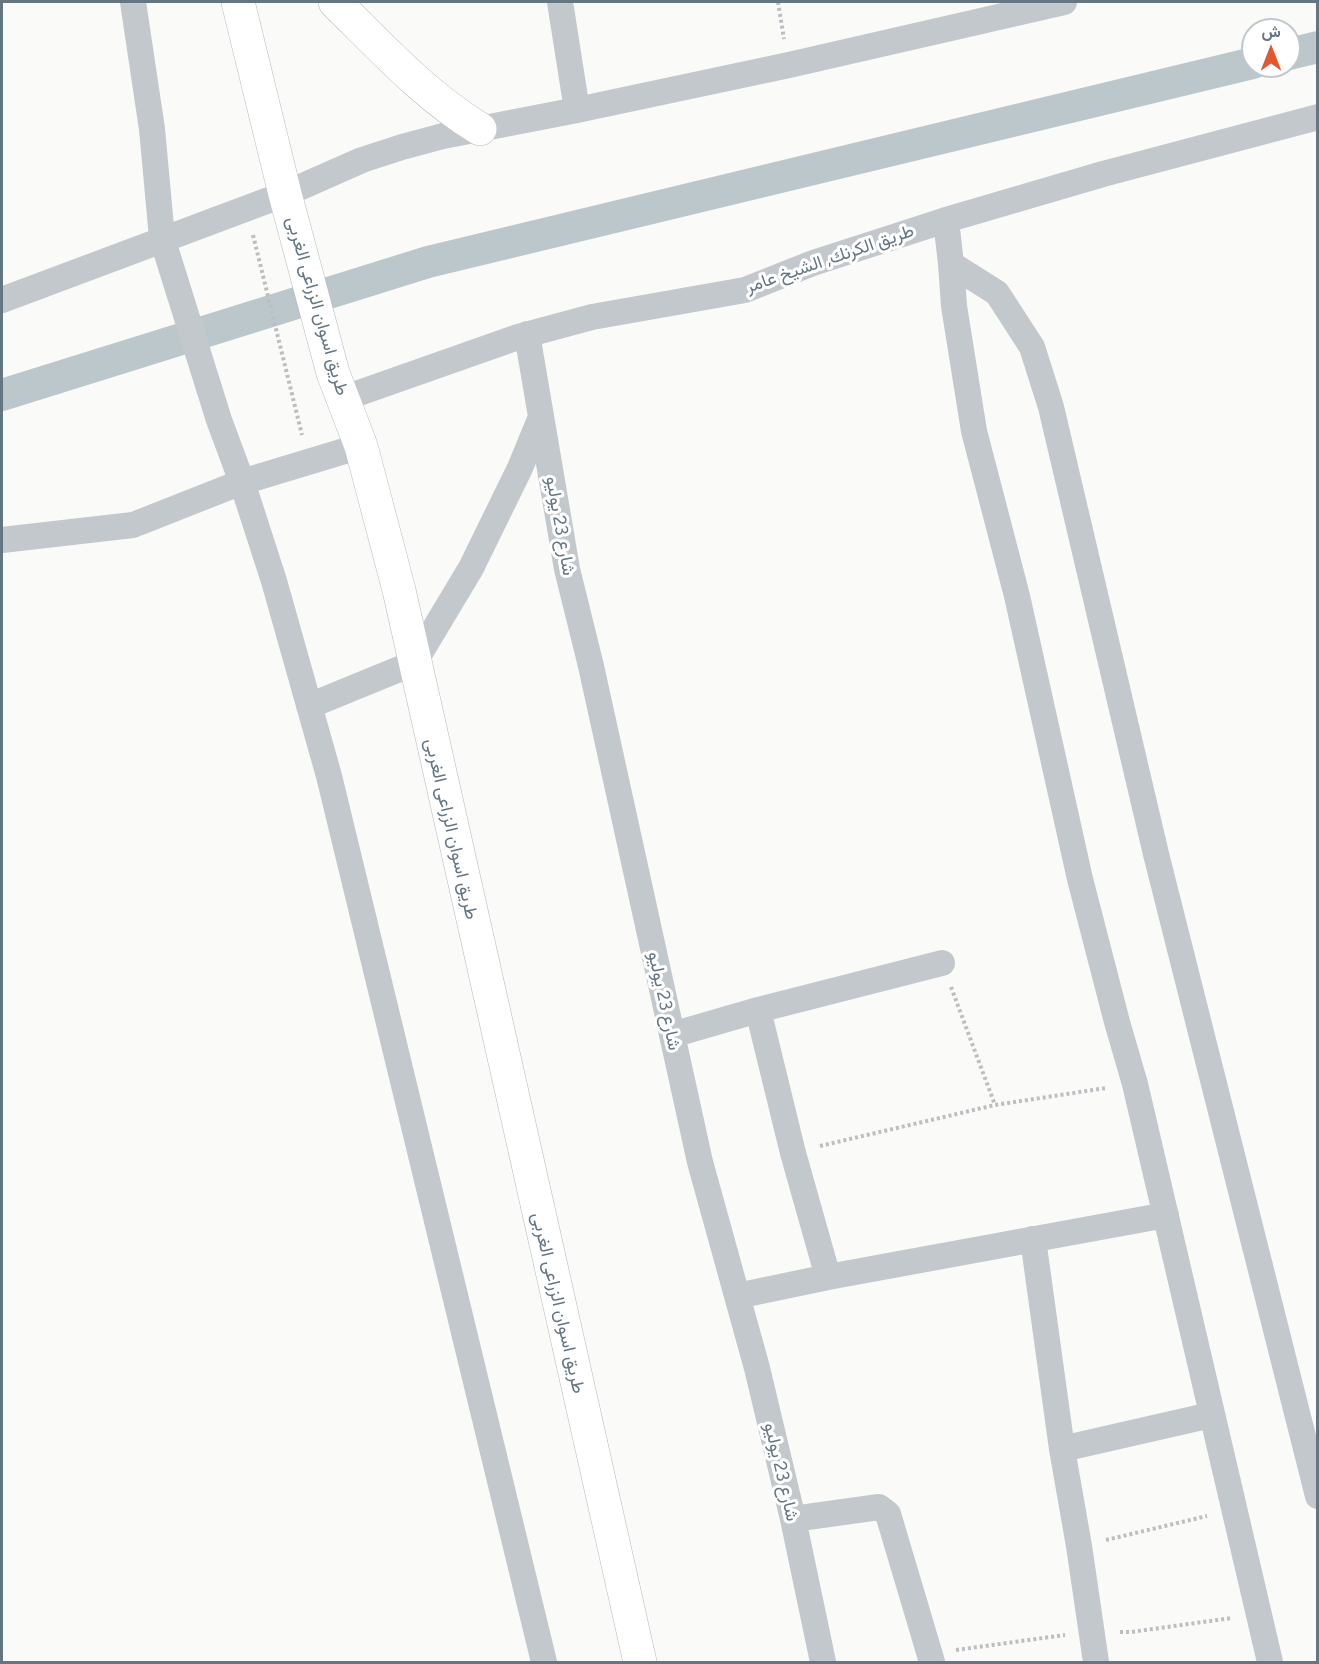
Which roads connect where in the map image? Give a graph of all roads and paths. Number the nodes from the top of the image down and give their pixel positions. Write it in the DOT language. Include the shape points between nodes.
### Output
graph roads {
  1 [pos="133,2"];
  2 [pos="238,2"];
  3 [pos="336,2"];
  4 [pos="560,2"];
  5 [pos="778,2"];
  6 [pos="1064,2"];
  7 [pos="993,10"];
  8 [pos="789,64"];
  9 [pos="577,110"];
  10 [pos="1317,117"];
  11 [pos="480,129"];
  12 [pos="285,194"];
  13 [pos="246,208"];
  14 [pos="946,220"];
  15 [pos="162,238"];
  16 [pos="951,264"];
  17 [pos="2,300"];
  18 [pos="526,334"];
  19 [pos="342,399"];
  20 [pos="541,416"];
  21 [pos="361,446"];
  22 [pos="308,462"];
  23 [pos="242,482"];
  24 [pos="2,540"];
  25 [pos="414,663"];
  26 [pos="309,706"];
  27 [pos="942,963"];
  28 [pos="758,1010"];
  29 [pos="672,1035"];
  30 [pos="1135,1084"];
  31 [pos="995,1105"];
  32 [pos="793,1153"];
  33 [pos="1166,1215"];
  34 [pos="1033,1239"];
  35 [pos="828,1277"];
  36 [pos="737,1296"];
  37 [pos="1211,1415"];
  38 [pos="1062,1449"];
  39 [pos="1317,1496"];
  40 [pos="1234,1510"];
  41 [pos="793,1519"];
  42 [pos="1079,1546"];
  43 [pos="1258,1614"];
  44 [pos="1093,1632"];
  45 [pos="930,1658"];
  46 [pos="544,1662"];
  47 [pos="640,1662"];
  48 [pos="823,1662"];
  49 [pos="1096,1662"];
  50 [pos="1270,1662"];
  1 -- 15 [label="street" via="152,129"];
  2 -- 12 [label="main road, طريق اسوان الزراعى الغربى"];
  3 -- 11 [label="main road" via="422,87"];
  4 -- 9 [label="street"];
  5 -- 8 [label="path"];
  6 -- 7 [label="street"];
  7 -- 8 [label="street"];
  8 -- 9 [label="street"];
  9 -- 11 [label="street"];
  10 -- 14 [label="street, طريق الكرنك, الشيخ عامر"];
  11 -- 12 [label="street" via="362,160"];
  12 -- 13 [label="street"];
  12 -- 19 [label="main road, طريق اسوان الزراعى الغربى"];
  13 -- 15 [label="street"];
  13 -- 22 [label="path"];
  14 -- 16 [label="street"];
  14 -- 18 [label="street, طريق الكرنك, الشيخ عامر" via="813,263 745,290 592,316"];
  15 -- 17 [label="street"];
  15 -- 23 [label="street"];
  16 -- 30 [label="street" via="974,431 1017,596 1080,879"];
  16 -- 39 [label="street" via="997,293 1032,347 1051,407 1158,865"];
  18 -- 19 [label="street, طريق الكرنك, الشيخ عامر"];
  18 -- 20 [label="street, شارع 23 يوليو"];
  19 -- 21 [label="main road, طريق اسوان الزراعى الغربى"];
  20 -- 25 [label="street" via="471,567"];
  20 -- 29 [label="street, شارع 23 يوليو" via="567,569"];
  21 -- 22 [label="street"];
  21 -- 25 [label="main road, طريق اسوان الزراعى الغربى"];
  22 -- 23 [label="street"];
  23 -- 24 [label="street" via="133,525"];
  23 -- 26 [label="street"];
  25 -- 26 [label="street"];
  25 -- 47 [label="main road, طريق اسوان الزراعى الغربى"];
  26 -- 46 [label="street"];
  27 -- 28 [label="street"];
  27 -- 31 [label="path"];
  28 -- 29 [label="street"];
  28 -- 32 [label="street"];
  29 -- 36 [label="street, شارع 23 يوليو" via="706,1184"];
  30 -- 31 [label="path"];
  30 -- 33 [label="street"];
  31 -- 32 [label="path"];
  32 -- 35 [label="street"];
  33 -- 34 [label="street"];
  33 -- 37 [label="street"];
  34 -- 35 [label="street"];
  34 -- 38 [label="street"];
  35 -- 36 [label="street"];
  36 -- 41 [label="street, شارع 23 يوليو"];
  37 -- 38 [label="street"];
  37 -- 40 [label="street"];
  38 -- 42 [label="street"];
  40 -- 42 [label="path"];
  40 -- 43 [label="street"];
  41 -- 45 [label="street" via="879,1507 888,1514"];
  41 -- 48 [label="street, شارع 23 يوليو"];
  42 -- 44 [label="street"];
  43 -- 44 [label="path" via="1131,1632"];
  43 -- 50 [label="street"];
  44 -- 45 [label="path"];
  44 -- 49 [label="street"];
}
